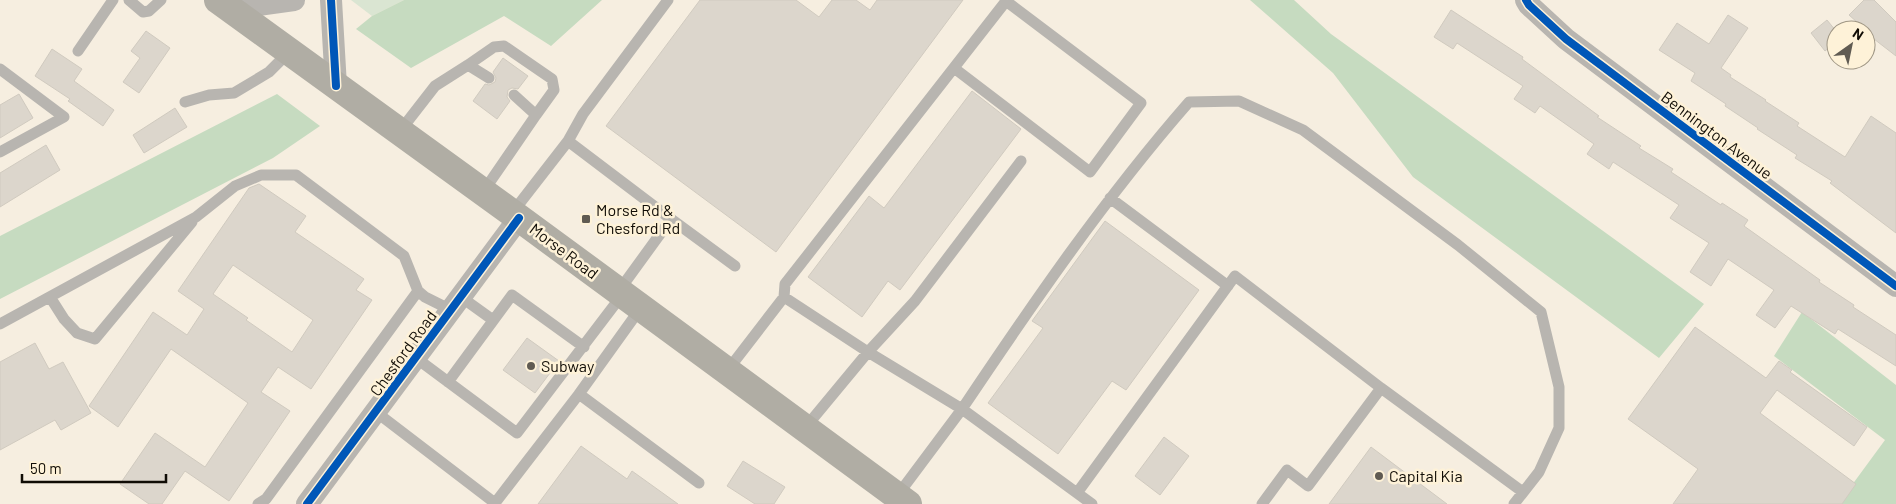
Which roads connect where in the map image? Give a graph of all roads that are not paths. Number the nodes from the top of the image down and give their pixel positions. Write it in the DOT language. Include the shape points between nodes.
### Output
graph roads {
  1 [pos="113,0"];
  2 [pos="129,0"];
  3 [pos="161,0"];
  4 [pos="294,0"];
  5 [pos="331,0"];
  6 [pos="668,0"];
  7 [pos="1526,0"];
  8 [pos="225,5"];
  9 [pos="78,51"];
  10 [pos="289,52"];
  11 [pos="468,66"];
  12 [pos="954,68"];
  13 [pos="0,69"];
  14 [pos="489,78"];
  15 [pos="336,86"];
  16 [pos="514,95"];
  17 [pos="185,102"];
  18 [pos="536,115"];
  19 [pos="400,132"];
  20 [pos="568,141"];
  21 [pos="0,152"];
  22 [pos="1021,162"];
  23 [pos="483,192"];
  24 [pos="1110,198"];
  25 [pos="516,216"];
  26 [pos="196,217"];
  27 [pos="671,219"];
  28 [pos="735,266"];
  29 [pos="1228,286"];
  30 [pos="1896,286"];
  31 [pos="418,291"];
  32 [pos="50,297"];
  33 [pos="784,297"];
  34 [pos="627,299"];
  35 [pos="456,303"];
  36 [pos="493,320"];
  37 [pos="0,324"];
  38 [pos="584,347"];
  39 [pos="868,352"];
  40 [pos="416,358"];
  41 [pos="727,371"];
  42 [pos="448,382"];
  43 [pos="1381,388"];
  44 [pos="579,394"];
  45 [pos="962,409"];
  46 [pos="376,412"];
  47 [pos="805,428"];
  48 [pos="699,483"];
  49 [pos="1524,492"];
  50 [pos="1077,493"];
  51 [pos="902,500"];
  52 [pos="258,504"];
  53 [pos="308,504"];
  54 [pos="495,504"];
  55 [pos="1092,504"];
  56 [pos="1262,504"];
  57 [pos="1514,504"];
  1 -- 9 [label="lane"];
  2 -- 3 [label="lane" via="143,12"];
  4 -- 8 [label="street"];
  5 -- 15 [label="street"];
  6 -- 20 [label="lane" via="582,114"];
  7 -- 30 [label="street, Bennington Avenue" via="1566,39"];
  8 -- 10 [label="main road, Morse Road"];
  10 -- 15 [label="main road, Morse Road"];
  10 -- 17 [label="lane" via="269,72 234,92"];
  11 -- 14 [label="lane"];
  11 -- 18 [label="lane" via="494,47 504,46 552,79 554,90"];
  11 -- 19 [label="lane" via="435,86"];
  12 -- 12 [label="lane" via="1006,1 1141,103 1090,172"];
  12 -- 33 [label="lane" via="785,284"];
  13 -- 21 [label="lane" via="64,117"];
  15 -- 19 [label="main road, Morse Road"];
  16 -- 18 [label="lane"];
  18 -- 23 [label="lane"];
  19 -- 23 [label="main road, Morse Road"];
  20 -- 25 [label="lane"];
  20 -- 27 [label="lane"];
  22 -- 39 [label="lane" via="916,301"];
  23 -- 25 [label="main road, Morse Road"];
  24 -- 29 [label="lane"];
  24 -- 45 [label="lane"];
  24 -- 49 [label="lane" via="1190,102 1239,101 1303,130 1458,245 1541,312 1559,387 1559,428 1539,472"];
  25 -- 34 [label="main road, Morse Road"];
  25 -- 35 [label="street, Chesford Road"];
  26 -- 31 [label="lane" via="235,186 261,175 296,175 404,256"];
  26 -- 32 [label="lane"];
  26 -- 32 [label="lane" via="95,339 77,333"];
  27 -- 28 [label="lane"];
  27 -- 34 [label="lane"];
  29 -- 43 [label="lane" via="1235,276"];
  29 -- 50 [label="lane"];
  31 -- 35 [label="lane" via="425,297"];
  31 -- 52 [label="lane" via="266,499"];
  32 -- 37 [label="lane"];
  33 -- 39 [label="lane"];
  33 -- 41 [label="lane"];
  34 -- 38 [label="lane"];
  34 -- 41 [label="main road, Morse Road"];
  34 -- 44 [label="lane"];
  35 -- 36 [label="lane"];
  35 -- 40 [label="street, Chesford Road"];
  36 -- 38 [label="lane" via="512,295"];
  36 -- 42 [label="lane"];
  38 -- 42 [label="lane" via="517,433"];
  39 -- 45 [label="lane"];
  39 -- 47 [label="lane"];
  40 -- 42 [label="lane"];
  40 -- 46 [label="street, Chesford Road"];
  41 -- 47 [label="main road, Morse Road"];
  43 -- 49 [label="lane"];
  43 -- 56 [label="lane" via="1308,486 1287,470"];
  44 -- 48 [label="lane"];
  44 -- 54 [label="lane"];
  45 -- 50 [label="lane"];
  45 -- 51 [label="lane"];
  46 -- 53 [label="street, Chesford Road"];
  46 -- 54 [label="lane"];
  47 -- 51 [label="main road, Morse Road"];
  49 -- 57 [label="lane"];
  50 -- 55 [label="lane"];
}
